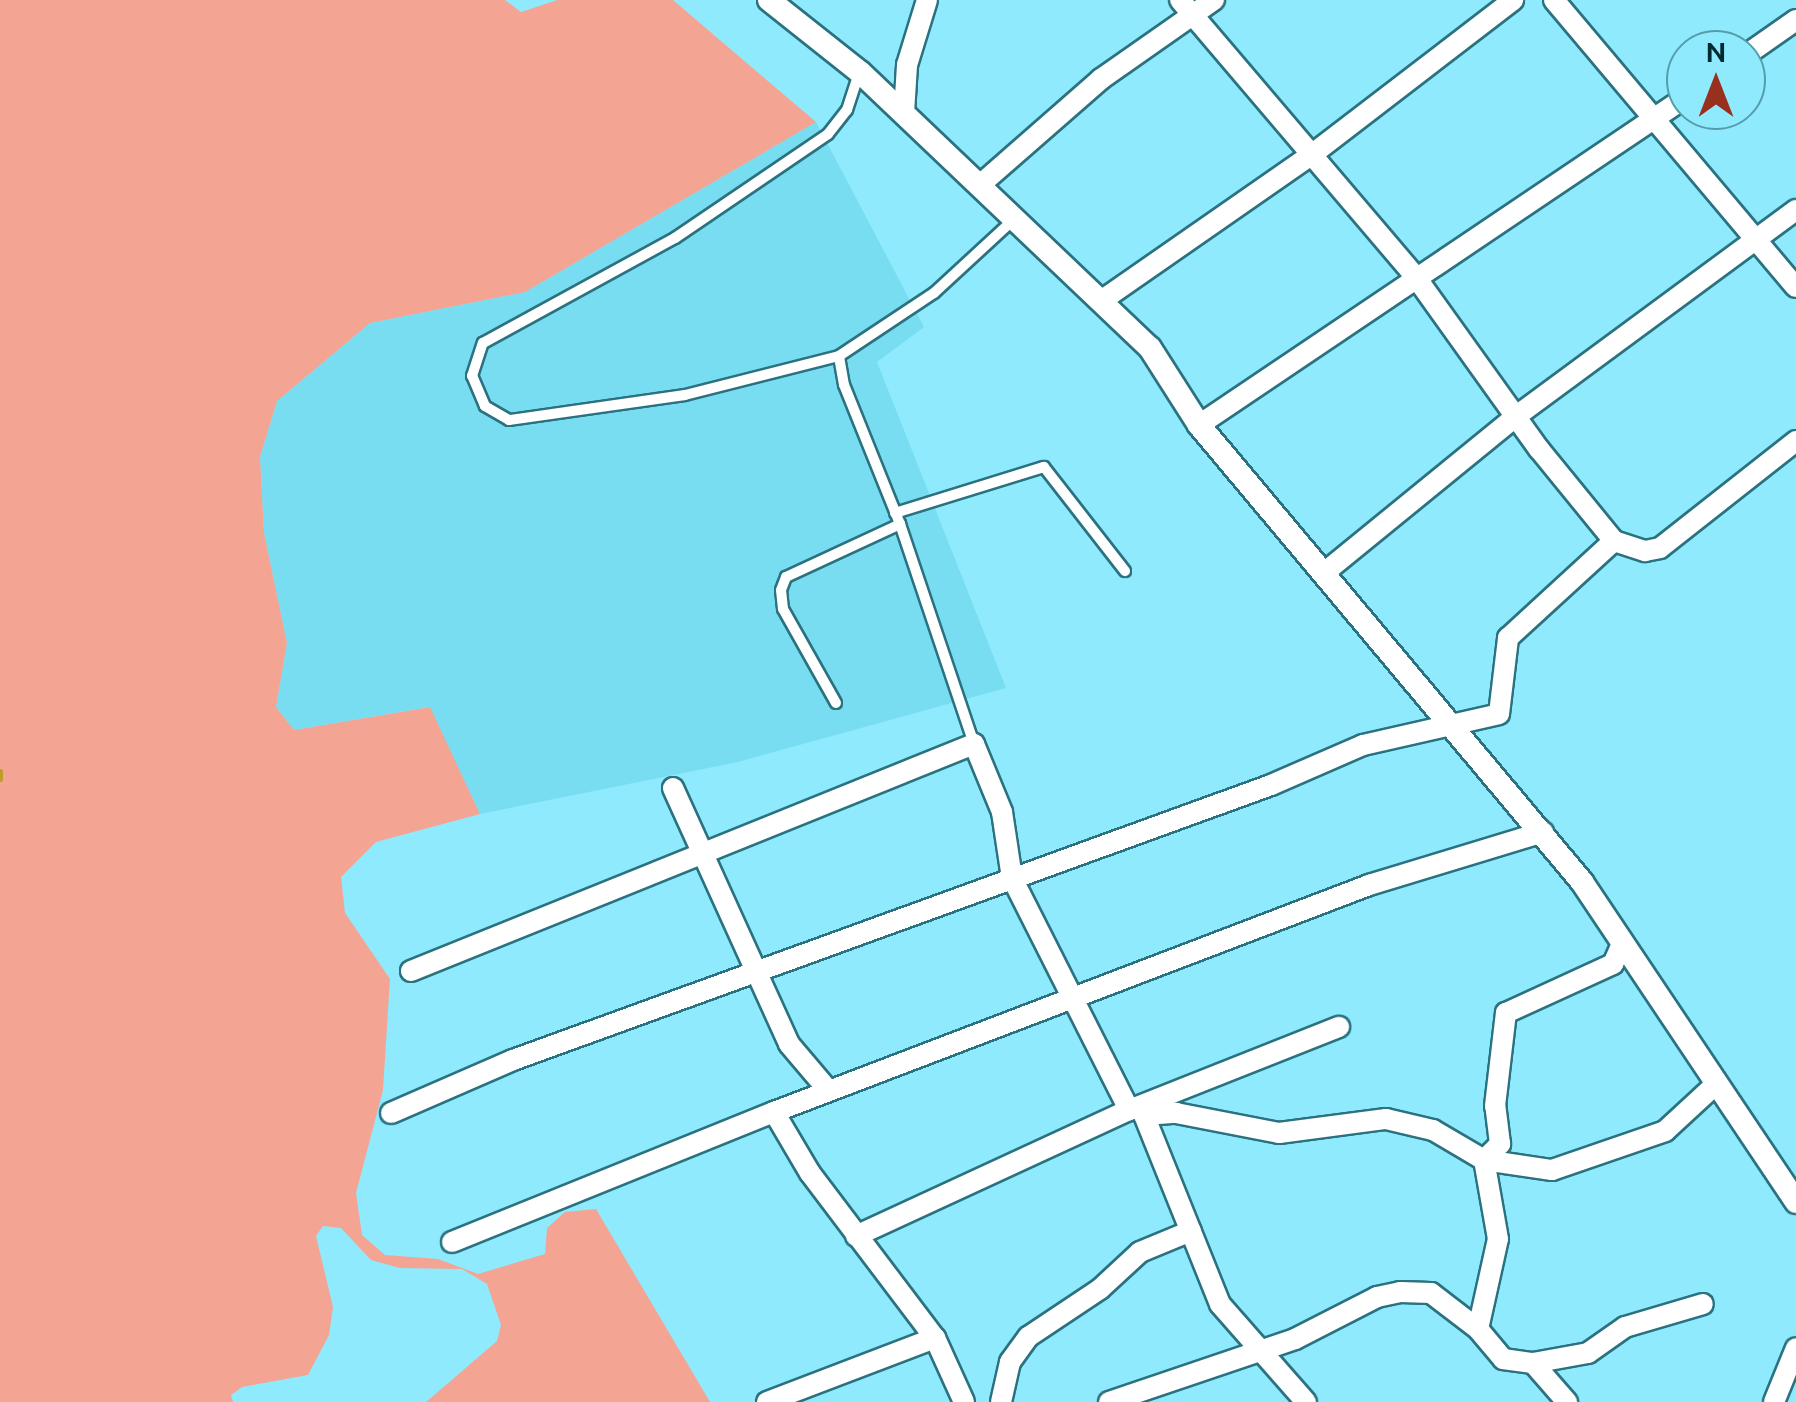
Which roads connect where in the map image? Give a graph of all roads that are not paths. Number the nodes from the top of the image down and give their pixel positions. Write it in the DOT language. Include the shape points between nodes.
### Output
graph roads {
  1 [pos="769,0"];
  2 [pos="927,0"];
  3 [pos="1214,0"];
  4 [pos="1513,0"];
  5 [pos="1554,0"];
  6 [pos="1184,7"];
  7 [pos="1796,20"];
  8 [pos="1766,41"];
  9 [pos="860,72"];
  10 [pos="1666,111"];
  11 [pos="904,113"];
  12 [pos="1652,121"];
  13 [pos="1310,156"];
  14 [pos="980,184"];
  15 [pos="1796,210"];
  16 [pos="1014,220"];
  17 [pos="1752,239"];
  18 [pos="1415,276"];
  19 [pos="1796,287"];
  20 [pos="1101,301"];
  21 [pos="840,356"];
  22 [pos="1515,417"];
  23 [pos="1199,425"];
  24 [pos="1796,441"];
  25 [pos="898,518"];
  26 [pos="1614,541"];
  27 [pos="1125,571"];
  28 [pos="1324,573"];
  29 [pos="836,702"];
  30 [pos="1443,724"];
  31 [pos="974,744"];
  32 [pos="673,788"];
  33 [pos="1542,832"];
  34 [pos="704,856"];
  35 [pos="1012,878"];
  36 [pos="1623,942"];
  37 [pos="412,972"];
  38 [pos="755,975"];
  39 [pos="1071,1000"];
  40 [pos="1339,1027"];
  41 [pos="1715,1085"];
  42 [pos="828,1090"];
  43 [pos="1129,1110"];
  44 [pos="774,1112"];
  45 [pos="391,1113"];
  46 [pos="1484,1160"];
  47 [pos="1796,1202"];
  48 [pos="1192,1231"];
  49 [pos="856,1236"];
  50 [pos="452,1242"];
  51 [pos="1704,1304"];
  52 [pos="1478,1329"];
  53 [pos="935,1338"];
  54 [pos="1796,1348"];
  55 [pos="1258,1352"];
  56 [pos="1533,1364"];
  57 [pos="771,1401"];
  58 [pos="964,1402"];
  59 [pos="1001,1402"];
  60 [pos="1109,1402"];
  61 [pos="1306,1402"];
  62 [pos="1568,1402"];
  63 [pos="1774,1402"];
  1 -- 9 [label="street"];
  2 -- 11 [label="street" via="907,65"];
  3 -- 6 [label="street"];
  4 -- 13 [label="street"];
  5 -- 12 [label="street"];
  6 -- 13 [label="street"];
  6 -- 14 [label="street"];
  7 -- 8 [label="street"];
  9 -- 11 [label="street"];
  9 -- 21 [label="lane" via="847,110 828,134 675,238 483,343 472,376 486,406 509,420 703,391"];
  10 -- 12 [label="street"];
  11 -- 14 [label="street"];
  12 -- 17 [label="street"];
  12 -- 18 [label="street"];
  13 -- 18 [label="street"];
  13 -- 20 [label="street"];
  14 -- 16 [label="street"];
  15 -- 17 [label="street"];
  16 -- 20 [label="street"];
  16 -- 21 [label="lane" via="934,293"];
  17 -- 19 [label="street"];
  17 -- 22 [label="street"];
  18 -- 22 [label="street"];
  18 -- 23 [label="street"];
  20 -- 23 [label="street" via="1150,348"];
  21 -- 25 [label="lane" via="844,385"];
  22 -- 26 [label="street"];
  22 -- 28 [label="street"];
  23 -- 28 [label="street"];
  24 -- 26 [label="street" via="1660,548 1645,551"];
  25 -- 27 [label="lane" via="1044,467"];
  25 -- 29 [label="lane" via="786,576 781,590 783,609"];
  25 -- 31 [label="lane"];
  26 -- 30 [label="street" via="1508,638 1499,714"];
  28 -- 30 [label="street"];
  30 -- 33 [label="street"];
  30 -- 35 [label="street" via="1363,744 1272,786"];
  31 -- 34 [label="street"];
  31 -- 35 [label="street" via="1002,812"];
  32 -- 34 [label="street"];
  33 -- 36 [label="street"];
  33 -- 39 [label="street" via="1369,885"];
  34 -- 37 [label="street"];
  34 -- 38 [label="street"];
  35 -- 38 [label="street"];
  35 -- 39 [label="street"];
  36 -- 41 [label="street"];
  36 -- 46 [label="street" via="1613,964 1506,1013 1495,1106 1500,1144"];
  38 -- 42 [label="street" via="789,1044"];
  38 -- 45 [label="street" via="512,1060"];
  39 -- 42 [label="street"];
  39 -- 43 [label="street"];
  40 -- 43 [label="street"];
  41 -- 46 [label="street" via="1665,1131 1552,1170"];
  41 -- 47 [label="street"];
  42 -- 44 [label="street"];
  43 -- 49 [label="street"];
  44 -- 49 [label="street"];
  44 -- 50 [label="street"];
  46 -- 48 [label="street" via="1433,1130 1386,1119 1279,1134 1176,1113 1144,1116"];
  46 -- 52 [label="street" via="1498,1239"];
  48 -- 55 [label="street" via="1220,1304"];
  48 -- 59 [label="street" via="1140,1252 1100,1289 1028,1337 1010,1362"];
  49 -- 53 [label="street"];
  51 -- 56 [label="street" via="1625,1328 1588,1353"];
  52 -- 55 [label="street" via="1431,1293 1400,1292"];
  52 -- 56 [label="street" via="1503,1359"];
  53 -- 57 [label="street"];
  53 -- 58 [label="street"];
  54 -- 63 [label="street"];
  55 -- 60 [label="street"];
  55 -- 61 [label="street"];
  56 -- 62 [label="street"];
}
